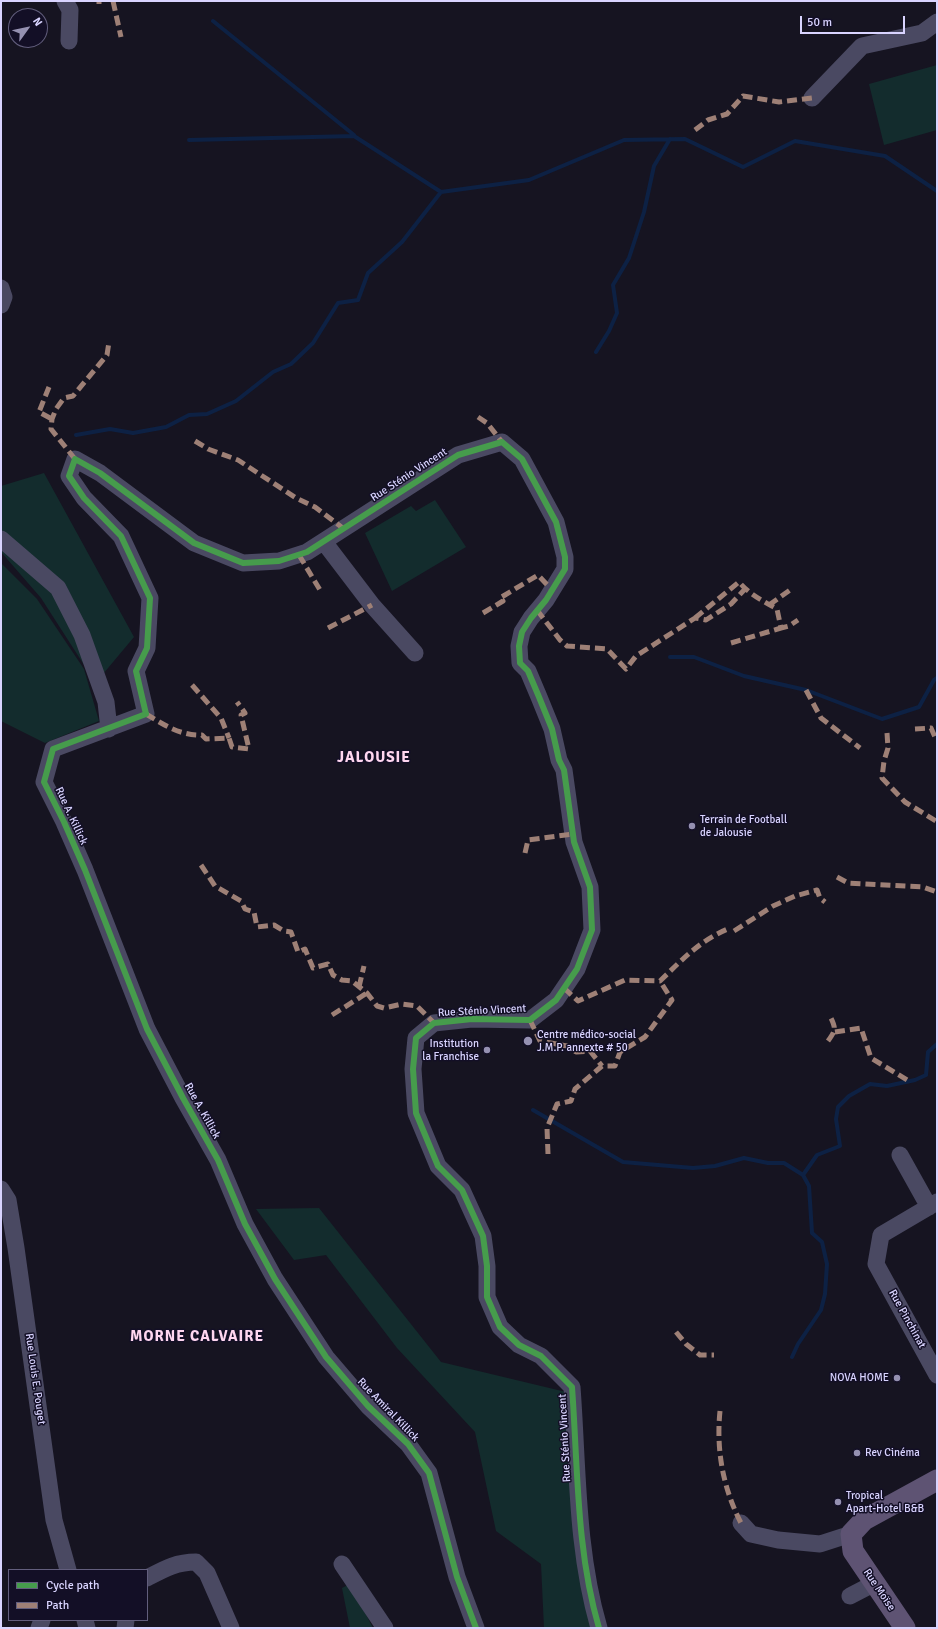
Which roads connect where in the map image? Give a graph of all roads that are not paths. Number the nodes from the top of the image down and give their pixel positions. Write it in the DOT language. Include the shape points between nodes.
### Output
graph roads {
  1 [pos="65,1"];
  2 [pos="937,22"];
  3 [pos="69,41"];
  4 [pos="812,98"];
  5 [pos="1,288"];
  6 [pos="1,305"];
  7 [pos="69,476"];
  8 [pos="1,539"];
  9 [pos="324,542"];
  10 [pos="415,653"];
  11 [pos="109,729"];
  12 [pos="900,1155"];
  13 [pos="1,1189"];
  14 [pos="933,1204"];
  15 [pos="245,1224"];
  16 [pos="937,1375"];
  17 [pos="937,1480"];
  18 [pos="741,1523"];
  19 [pos="852,1542"];
  20 [pos="342,1564"];
  21 [pos="167,1568"];
  22 [pos="68,1569"];
  23 [pos="148,1578"];
  24 [pos="875,1583"];
  25 [pos="164,1586"];
  26 [pos="850,1596"];
  27 [pos="231,1628"];
  28 [pos="385,1628"];
  29 [pos="476,1628"];
  30 [pos="599,1628"];
  31 [pos="905,1628"];
  1 -- 3 [label="street" via="70,10"];
  2 -- 4 [label="street" via="922,33 862,46"];
  5 -- 6 [label="street" via="4,296"];
  7 -- 9 [label="street, Rue Sténio Vincent" via="75,459 100,473 194,543 243,563 279,560 308,552"];
  7 -- 11 [label="street, Rue A. Killick" via="84,498 121,536 150,598 146,648 136,671 146,714"];
  8 -- 11 [label="street" via="58,588 82,635 106,702"];
  9 -- 10 [label="street" via="372,605"];
  9 -- 30 [label="street, Rue Sténio Vincent" via="458,455 502,442 522,459 556,522 563,549 565,569 522,632 519,646 520,663 528,672 539,697 564,770 574,842 590,887 592,930 577,969 556,1000 530,1020 472,1019 434,1023 416,1038 413,1069 416,1114 438,1166 462,1190 484,1236 487,1297 500,1327 519,1345 541,1356 572,1387 584,1562"];
  11 -- 15 [label="street, Rue A. Killick" via="53,749 44,782 85,870 147,1029 218,1160"];
  12 -- 14 [label="street"];
  13 -- 22 [label="street, Rue Louis E. Pouget" via="8,1200 12,1221 54,1520"];
  14 -- 16 [label="street, Rue Pinchinat" via="880,1234 876,1264"];
  15 -- 29 [label="street, Rue Amiral Killick" via="275,1279 326,1357 368,1406 408,1444 429,1472 457,1577"];
  17 -- 19 [label="main road" via="864,1520"];
  18 -- 19 [label="street" via="752,1534 778,1540 820,1544"];
  19 -- 24 [label="main road, Rue Moïse"];
  20 -- 28 [label="street"];
  21 -- 23 [label="street"];
  21 -- 25 [label="street"];
  21 -- 27 [label="street" via="183,1562 196,1562 207,1573"];
  24 -- 26 [label="street"];
  24 -- 31 [label="main road, Rue Moïse"];
}
